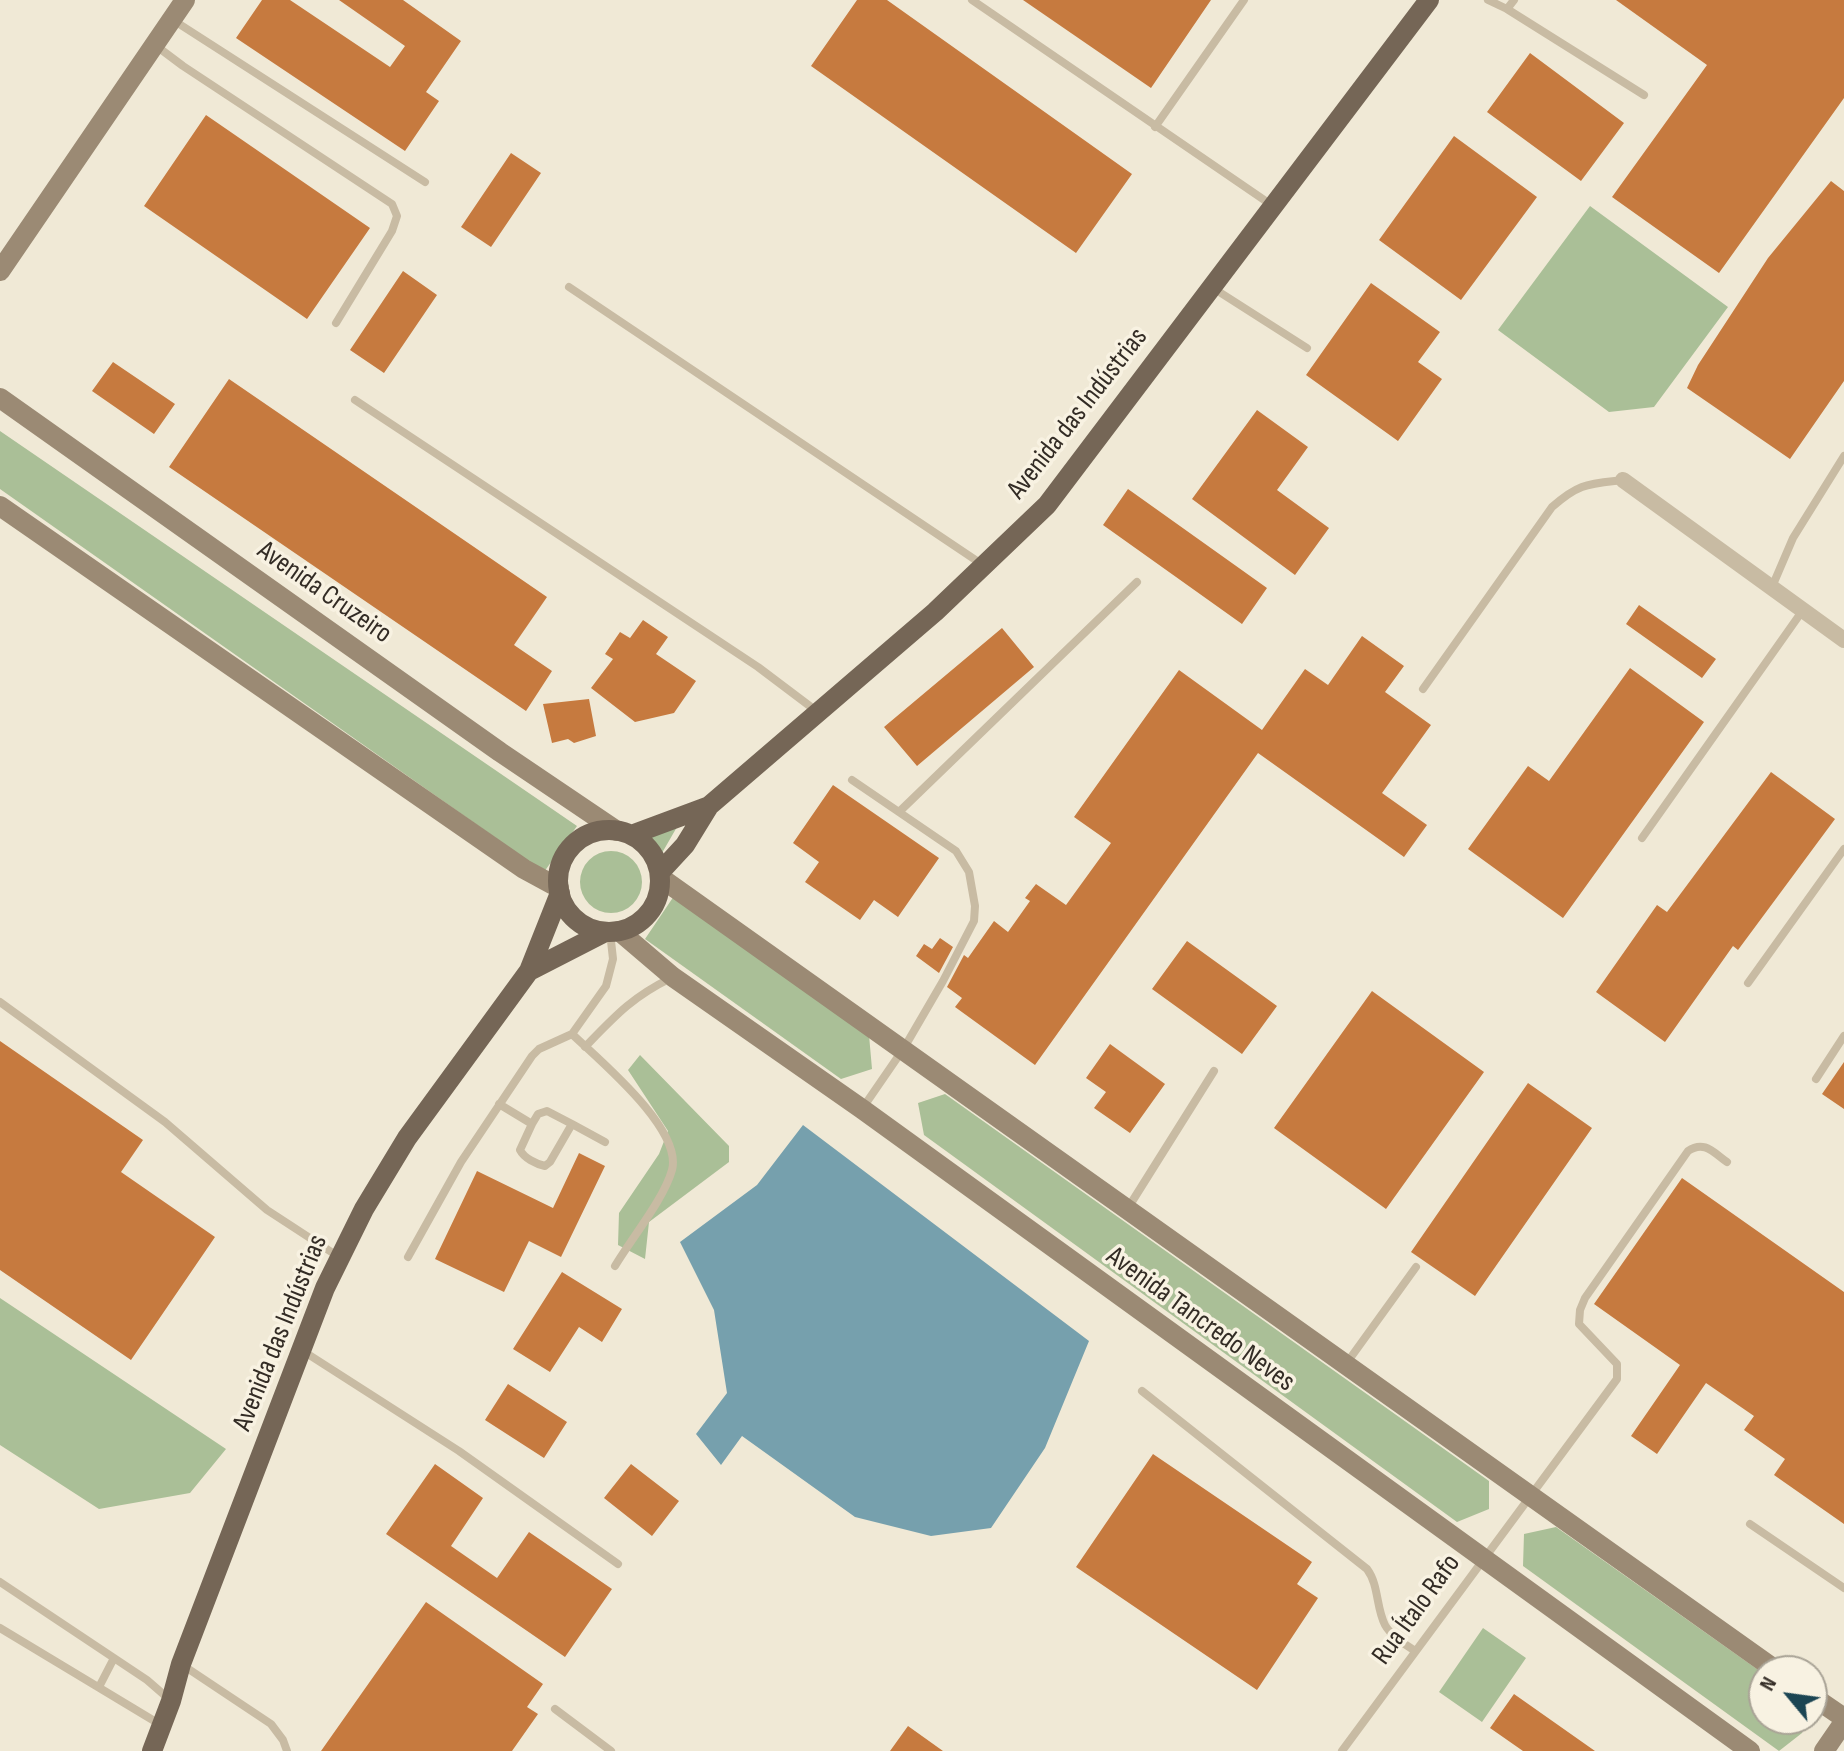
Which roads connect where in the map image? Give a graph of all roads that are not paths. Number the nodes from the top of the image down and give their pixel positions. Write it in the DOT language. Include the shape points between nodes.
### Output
graph roads {
  1 [pos="185,0"];
  2 [pos="972,0"];
  3 [pos="1244,0"];
  4 [pos="1429,0"];
  5 [pos="1488,0"];
  6 [pos="1514,0"];
  7 [pos="1507,9"];
  8 [pos="172,19"];
  9 [pos="155,44"];
  10 [pos="1644,95"];
  11 [pos="1155,127"];
  12 [pos="425,182"];
  13 [pos="1273,206"];
  14 [pos="0,271"];
  15 [pos="569,287"];
  16 [pos="1212,287"];
  17 [pos="336,323"];
  18 [pos="1307,348"];
  19 [pos="0,398"];
  20 [pos="355,400"];
  21 [pos="1844,456"];
  22 [pos="1623,480"];
  23 [pos="0,506"];
  24 [pos="984,565"];
  25 [pos="1137,582"];
  26 [pos="1772,588"];
  27 [pos="1803,610"];
  28 [pos="1844,640"];
  29 [pos="1423,689"];
  30 [pos="820,713"];
  31 [pos="852,780"];
  32 [pos="709,806"];
  33 [pos="899,812"];
  34 [pos="624,833"];
  35 [pos="1642,838"];
  36 [pos="1844,849"];
  37 [pos="661,875"];
  38 [pos="559,891"];
  39 [pos="611,932"];
  40 [pos="529,971"];
  41 [pos="673,977"];
  42 [pos="1748,983"];
  43 [pos="0,1002"];
  44 [pos="572,1034"];
  45 [pos="1844,1036"];
  46 [pos="585,1047"];
  47 [pos="904,1048"];
  48 [pos="1214,1071"];
  49 [pos="1816,1079"];
  50 [pos="499,1104"];
  51 [pos="862,1109"];
  52 [pos="532,1124"];
  53 [pos="572,1124"];
  54 [pos="605,1142"];
  55 [pos="1727,1162"];
  56 [pos="1128,1209"];
  57 [pos="408,1257"];
  58 [pos="340,1258"];
  59 [pos="615,1266"];
  60 [pos="1416,1267"];
  61 [pos="302,1350"];
  62 [pos="1345,1364"];
  63 [pos="1142,1391"];
  64 [pos="1529,1496"];
  65 [pos="1750,1524"];
  66 [pos="1482,1559"];
  67 [pos="618,1564"];
  68 [pos="0,1582"];
  69 [pos="1844,1588"];
  70 [pos="0,1628"];
  71 [pos="1415,1651"];
  72 [pos="1754,1655"];
  73 [pos="114,1658"];
  74 [pos="181,1664"];
  75 [pos="99,1687"];
  76 [pos="171,1701"];
  77 [pos="555,1709"];
  78 [pos="1844,1720"];
  79 [pos="162,1726"];
  80 [pos="152,1751"];
  81 [pos="287,1751"];
  82 [pos="611,1751"];
  83 [pos="1342,1751"];
  84 [pos="1750,1751"];
  85 [pos="1824,1751"];
  1 -- 8 [label="main road"];
  2 -- 11 [label="lane"];
  3 -- 11 [label="lane"];
  4 -- 13 [label="main road, Avenida das Indústrias"];
  5 -- 7 [label="lane"];
  6 -- 7 [label="lane"];
  7 -- 10 [label="lane"];
  8 -- 9 [label="main road"];
  8 -- 12 [label="lane"];
  9 -- 14 [label="main road"];
  9 -- 17 [label="lane" via="392,204 397,216 392,231"];
  11 -- 13 [label="lane"];
  13 -- 16 [label="main road, Avenida das Indústrias"];
  15 -- 24 [label="lane"];
  16 -- 18 [label="lane"];
  16 -- 24 [label="main road, Avenida das Indústrias" via="1047,505"];
  19 -- 34 [label="main road, Avenida Cruzeiro" via="500,752"];
  20 -- 30 [label="lane"];
  21 -- 26 [label="lane" via="1793,538"];
  22 -- 26 [label="street"];
  22 -- 29 [label="lane" via="1584,484 1552,507"];
  23 -- 38 [label="main road"];
  24 -- 30 [label="main road, Avenida das Indústrias"];
  25 -- 33 [label="lane"];
  26 -- 27 [label="street"];
  27 -- 28 [label="street"];
  27 -- 35 [label="lane"];
  30 -- 32 [label="main road, Avenida das Indústrias"];
  31 -- 33 [label="lane"];
  32 -- 34 [label="main road"];
  32 -- 37 [label="main road"];
  33 -- 47 [label="lane" via="963,859 975,906 974,921"];
  34 -- 37 [label="main road" via="651,852"];
  34 -- 38 [label="main road" via="593,833 572,846 558,876"];
  36 -- 42 [label="lane"];
  37 -- 39 [label="main road" via="645,918"];
  37 -- 47 [label="main road, Avenida Tancredo Neves"];
  38 -- 39 [label="main road" via="576,920"];
  38 -- 40 [label="main road"];
  39 -- 40 [label="main road"];
  39 -- 41 [label="main road, Avenida Tancredo Neves"];
  39 -- 44 [label="lane" via="611,974"];
  40 -- 58 [label="main road, Avenida das Indústrias" via="407,1138"];
  41 -- 46 [label="lane" via="628,1003"];
  41 -- 51 [label="main road, Avenida Tancredo Neves"];
  43 -- 58 [label="lane" via="165,1122 267,1210"];
  44 -- 46 [label="lane"];
  44 -- 50 [label="lane" via="539,1049"];
  45 -- 49 [label="lane"];
  46 -- 59 [label="lane" via="630,1089 671,1150 667,1183"];
  47 -- 51 [label="lane"];
  47 -- 56 [label="main road, Avenida Tancredo Neves"];
  48 -- 56 [label="lane"];
  50 -- 52 [label="lane"];
  50 -- 57 [label="lane"];
  51 -- 66 [label="main road, Avenida Tancredo Neves"];
  52 -- 53 [label="lane" via="547,1111"];
  52 -- 53 [label="lane" via="520,1150 545,1166"];
  53 -- 54 [label="lane"];
  55 -- 64 [label="lane, Rua Ítalo Rafo" via="1705,1145 1688,1151 1585,1298 1579,1324 1617,1364 1617,1379"];
  56 -- 62 [label="main road, Avenida Tancredo Neves"];
  58 -- 61 [label="main road, Avenida das Indústrias"];
  60 -- 62 [label="lane"];
  61 -- 67 [label="lane" via="459,1451"];
  61 -- 74 [label="main road, Avenida das Indústrias"];
  62 -- 64 [label="main road, Avenida Tancredo Neves"];
  63 -- 71 [label="lane" via="1367,1569 1384,1623"];
  64 -- 66 [label="lane, Rua Ítalo Rafo"];
  64 -- 72 [label="main road, Avenida Tancredo Neves"];
  65 -- 69 [label="lane"];
  66 -- 71 [label="lane, Rua Ítalo Rafo"];
  66 -- 84 [label="main road, Avenida Tancredo Neves"];
  68 -- 73 [label="lane"];
  70 -- 75 [label="lane"];
  71 -- 83 [label="lane, Rua Ítalo Rafo"];
  73 -- 75 [label="lane"];
  73 -- 76 [label="lane"];
  74 -- 76 [label="main road, Avenida das Indústrias"];
  74 -- 81 [label="lane" via="271,1724"];
  75 -- 79 [label="lane"];
  76 -- 79 [label="main road, Avenida das Indústrias"];
  77 -- 82 [label="lane"];
  78 -- 85 [label="main road"];
  79 -- 80 [label="main road, Avenida das Indústrias"];
}
